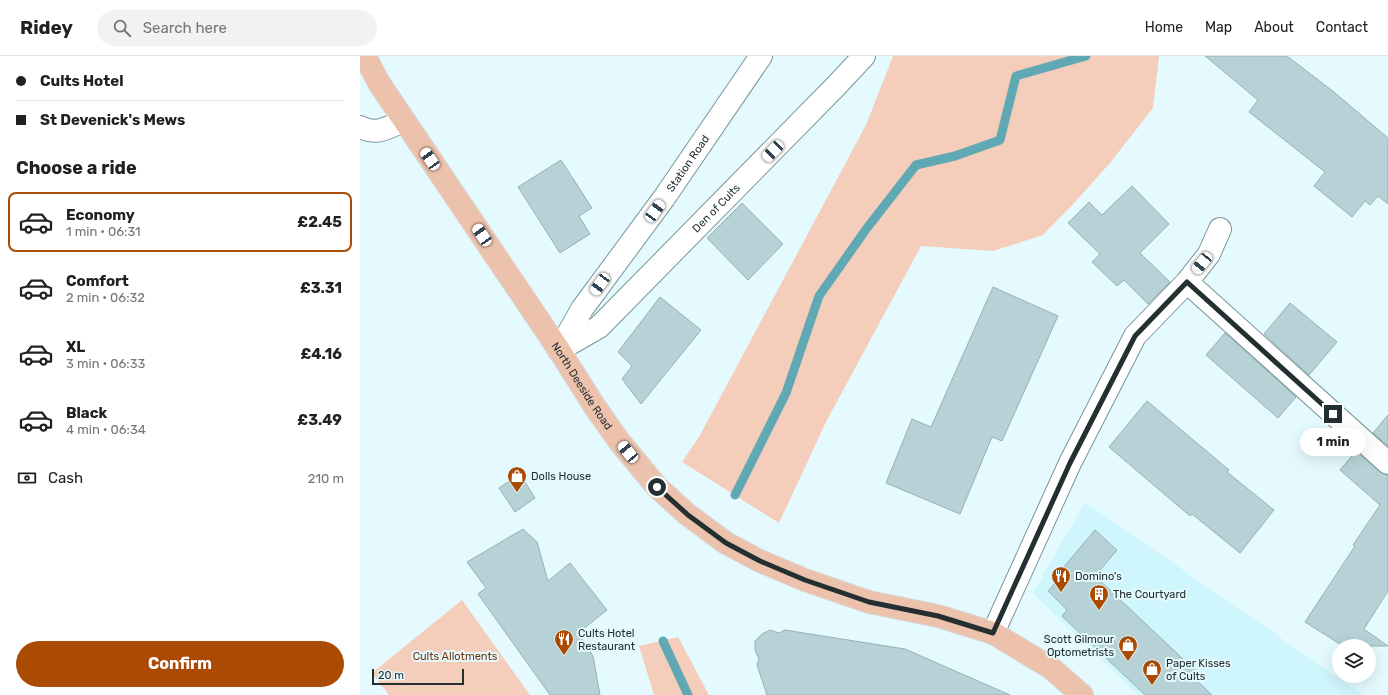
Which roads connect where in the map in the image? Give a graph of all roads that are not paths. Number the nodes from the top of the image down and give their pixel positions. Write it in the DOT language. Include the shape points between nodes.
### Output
graph roads {
  1 [pos="365,56"];
  2 [pos="761,56"];
  3 [pos="864,56"];
  4 [pos="404,121"];
  5 [pos="360,126"];
  6 [pos="1220,229"];
  7 [pos="1187,282"];
  8 [pos="559,350"];
  9 [pos="1388,463"];
  10 [pos="993,633"];
  11 [pos="1082,695"];
  1 -- 4 [label="main road, North Deeside Road"];
  2 -- 8 [label="street, Station Road" via="664,198 582,309"];
  3 -- 8 [label="street, Den of Cults" via="599,327"];
  4 -- 5 [label="street" via="376,132"];
  4 -- 8 [label="main road, North Deeside Road"];
  6 -- 7 [label="street" via="1209,254"];
  7 -- 9 [label="street"];
  7 -- 10 [label="street" via="1135,336 1070,463"];
  8 -- 10 [label="main road, North Deeside Road" via="619,441 657,487 688,515 726,543 805,580 869,602 938,616"];
  10 -- 11 [label="main road, North Deeside Road" via="1051,668"];
}
